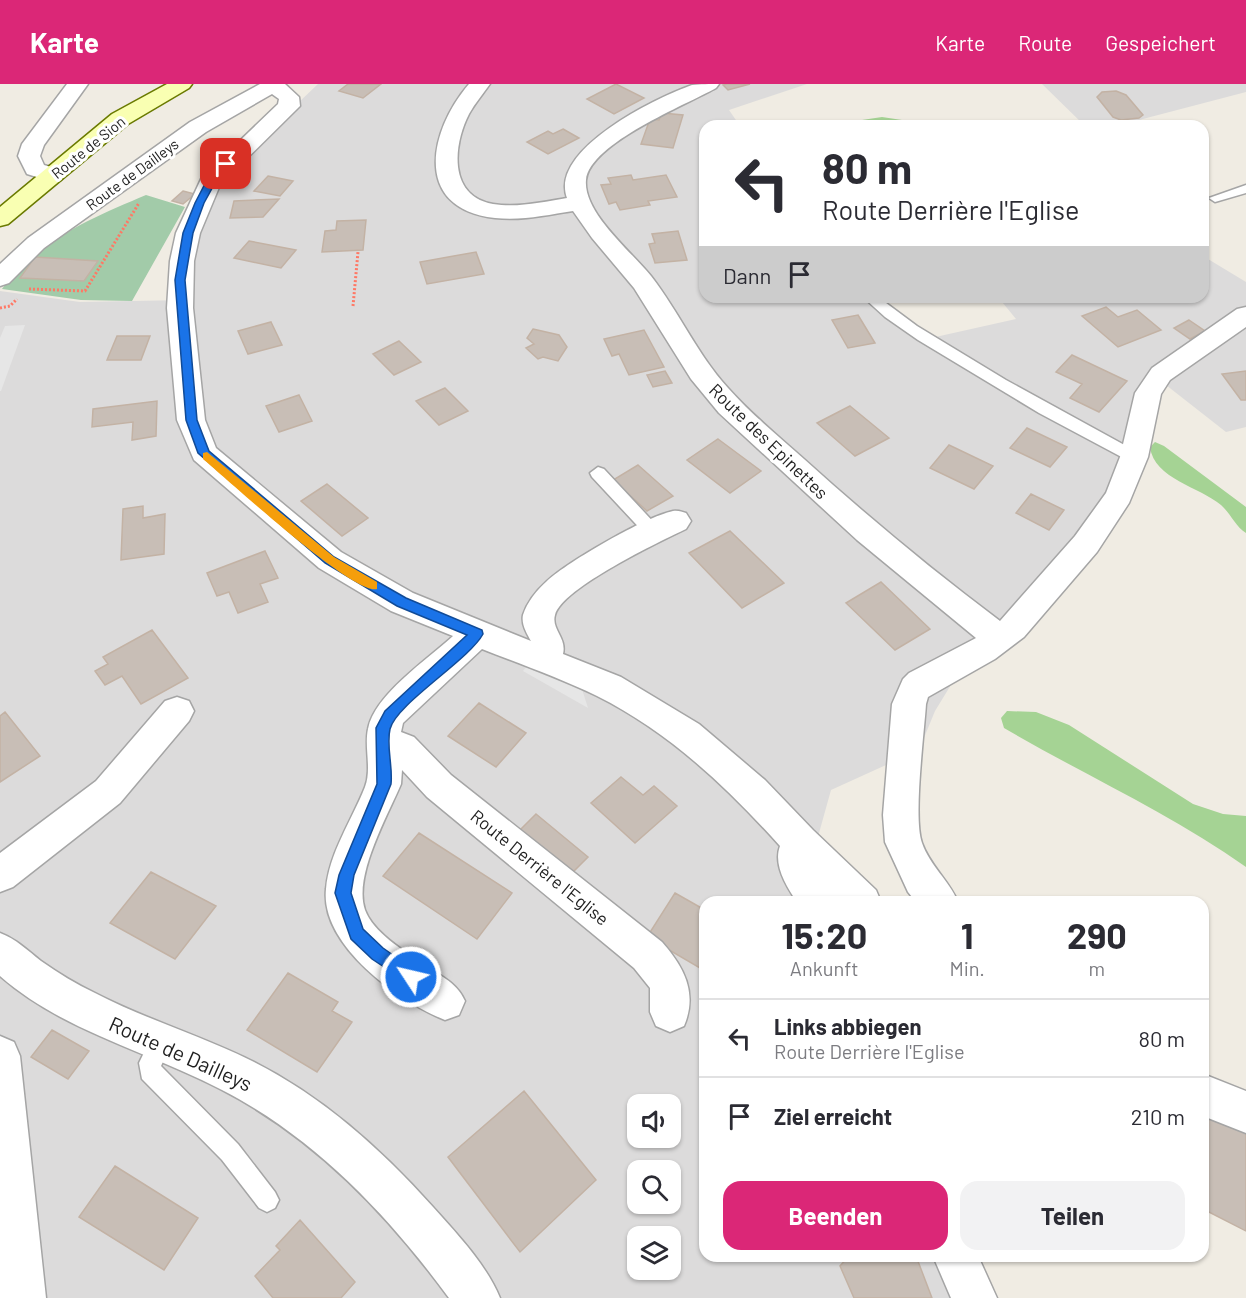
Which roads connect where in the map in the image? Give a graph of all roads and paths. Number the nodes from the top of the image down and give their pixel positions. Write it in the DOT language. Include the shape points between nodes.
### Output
graph roads {
  1 [pos="78,84"];
  2 [pos="182,84"];
  3 [pos="480,84"];
  4 [pos="709,84"];
  5 [pos="274,85"];
  6 [pos="53,174"];
  7 [pos="1246,189"];
  8 [pos="1215,198"];
  9 [pos="580,203"];
  10 [pos="129,205"];
  11 [pos="0,219"];
  12 [pos="358,252"];
  13 [pos="0,278"];
  14 [pos="26,289"];
  15 [pos="20,296"];
  16 [pos="876,303"];
  17 [pos="353,306"];
  18 [pos="0,308"];
  19 [pos="1246,315"];
  20 [pos="1134,457"];
  21 [pos="598,473"];
  22 [pos="664,526"];
  23 [pos="477,634"];
  24 [pos="1001,639"];
  25 [pos="544,659"];
  26 [pos="177,711"];
  27 [pos="382,741"];
  28 [pos="800,843"];
  29 [pos="0,875"];
  30 [pos="815,896"];
  31 [pos="857,896"];
  32 [pos="935,896"];
  33 [pos="0,951"];
  34 [pos="445,1001"];
  35 [pos="670,1012"];
  36 [pos="161,1042"];
  37 [pos="0,1056"];
  38 [pos="1209,1097"];
  39 [pos="1246,1112"];
  40 [pos="267,1200"];
  41 [pos="958,1262"];
  42 [pos="23,1298"];
  43 [pos="477,1298"];
  44 [pos="975,1298"];
  1 -- 6 [label="street" via="33,144 29,156 35,169"];
  2 -- 6 [label="main road, Route de Sion" via="120,120"];
  3 -- 9 [label="street" via="458,111 445,145 445,165 455,189 467,202 486,210 521,211"];
  4 -- 9 [label="street, Route des Epinettes" via="646,116 587,156 574,179"];
  5 -- 13 [label="street, Route de Dailleys" via="198,127 36,243"];
  5 -- 23 [label="street" via="289,97 289,106 210,182 186,243 180,308 195,434 204,453 330,560 402,602"];
  6 -- 11 [label="main road, Route de Sion"];
  7 -- 8 [label="lane"];
  9 -- 24 [label="street, Route des Epinettes" via="642,282 687,354 723,400 840,509"];
  10 -- 14 [label="path" via="140,203 84,291"];
  12 -- 17 [label="path"];
  15 -- 18 [label="path" via="10,306"];
  16 -- 20 [label="lane" via="1064,422"];
  19 -- 20 [label="street" via="1161,374 1151,386"];
  20 -- 24 [label="street" via="1119,496 1086,544"];
  21 -- 22 [label="lane"];
  22 -- 25 [label="street" via="614,552 545,601 539,625 550,650"];
  23 -- 25 [label="street"];
  23 -- 27 [label="street" via="389,715"];
  24 -- 32 [label="street" via="929,678 915,689 909,704 901,815 903,842 916,873"];
  25 -- 28 [label="street" via="618,691 687,734 753,791"];
  26 -- 29 [label="street" via="108,792"];
  27 -- 34 [label="street" via="384,784 343,893 357,933 378,954"];
  27 -- 35 [label="street, Route Derrière l'Eglise" via="402,747 439,786 648,955 669,979 673,996"];
  28 -- 30 [label="street" via="795,855 802,878"];
  28 -- 31 [label="street"];
  33 -- 36 [label="street, Route de Dailleys" via="48,991"];
  36 -- 40 [label="lane" via="150,1071 230,1152"];
  36 -- 43 [label="street, Route de Dailleys" via="262,1090 351,1155 427,1233"];
  37 -- 42 [label="street"];
  38 -- 39 [label="street"];
  41 -- 44 [label="street"];
}
